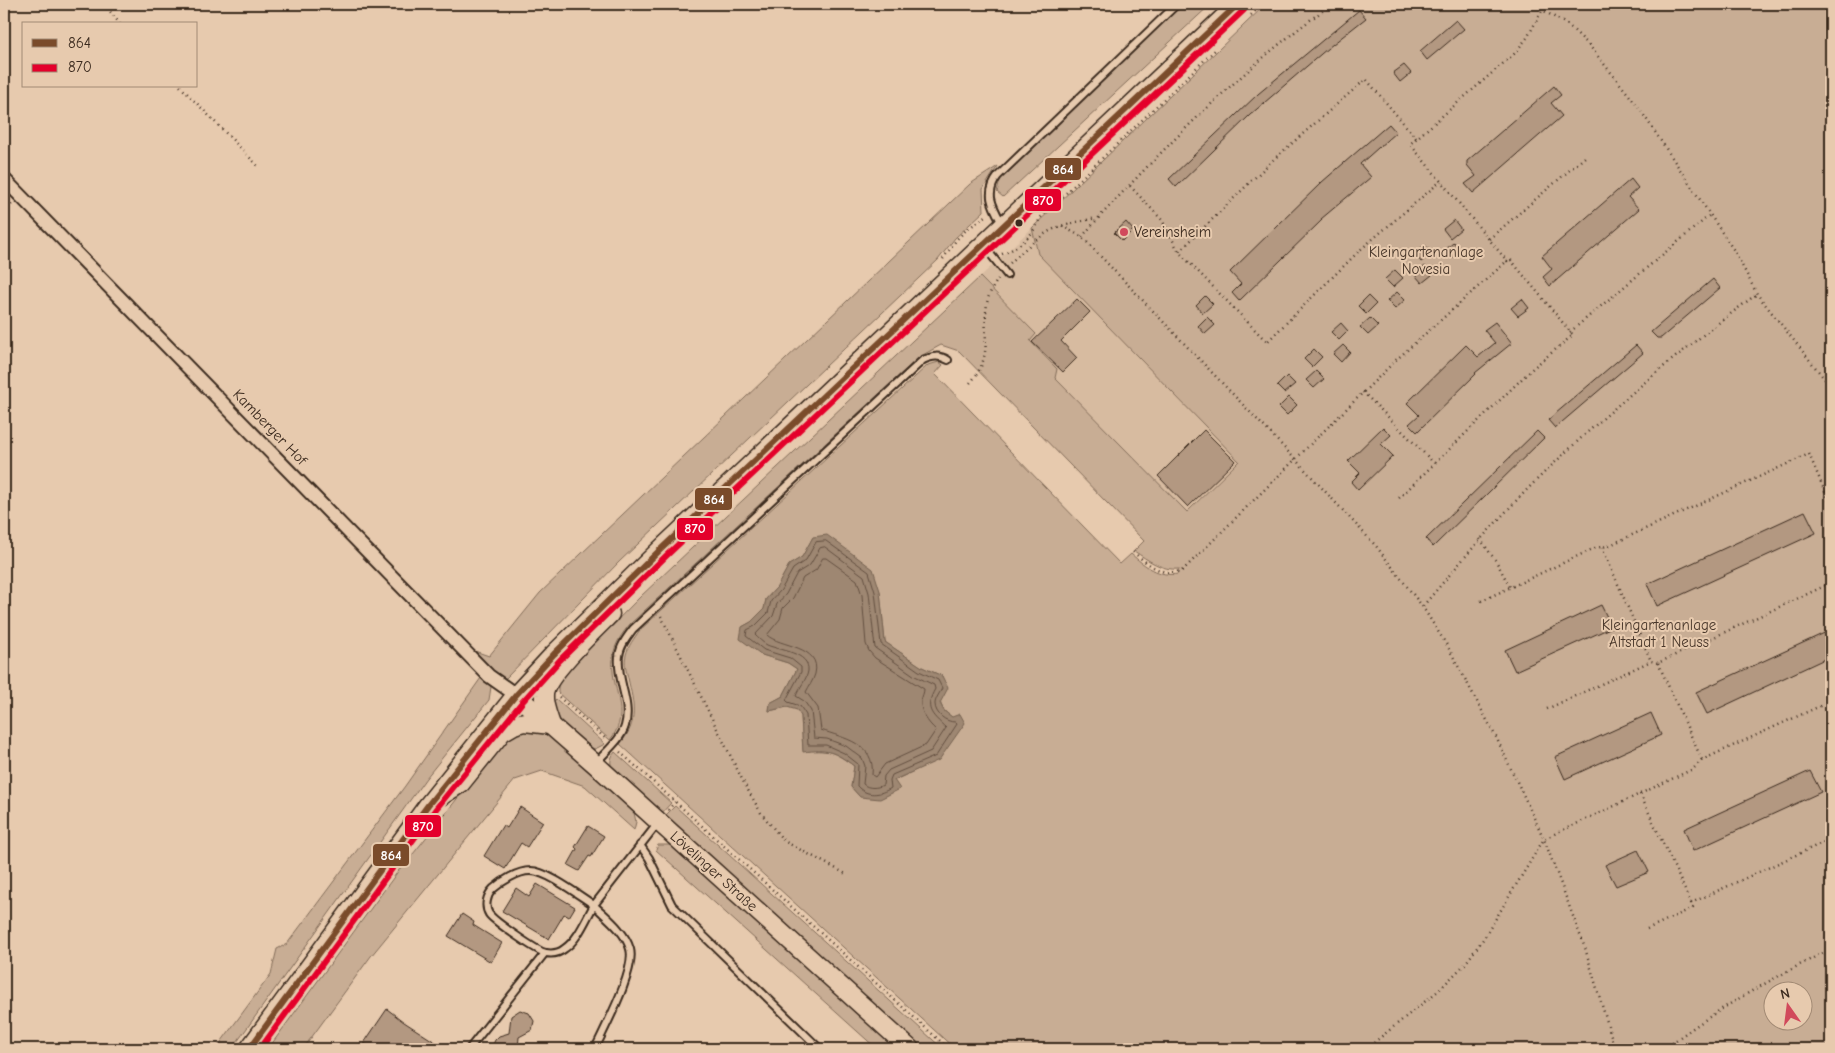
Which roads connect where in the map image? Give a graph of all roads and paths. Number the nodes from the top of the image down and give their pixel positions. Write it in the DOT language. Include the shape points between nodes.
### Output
graph roads {
  1 [pos="104,4"];
  2 [pos="1177,4"];
  3 [pos="1263,4"];
  4 [pos="1332,4"];
  5 [pos="1532,4"];
  6 [pos="1543,9"];
  7 [pos="1243,11"];
  8 [pos="118,22"];
  9 [pos="1220,45"];
  10 [pos="182,88"];
  11 [pos="1416,138"];
  12 [pos="1585,158"];
  13 [pos="258,166"];
  14 [pos="4,179"];
  15 [pos="1441,181"];
  16 [pos="1130,185"];
  17 [pos="1710,215"];
  18 [pos="1098,218"];
  19 [pos="1004,226"];
  20 [pos="1062,226"];
  21 [pos="1082,238"];
  22 [pos="1489,239"];
  23 [pos="988,251"];
  24 [pos="1179,252"];
  25 [pos="1507,261"];
  26 [pos="1005,272"];
  27 [pos="1758,294"];
  28 [pos="1570,332"];
  29 [pos="948,360"];
  30 [pos="970,383"];
  31 [pos="1831,387"];
  32 [pos="1363,392"];
  33 [pos="1296,459"];
  34 [pos="1434,464"];
  35 [pos="1399,498"];
  36 [pos="1831,506"];
  37 [pos="1480,539"];
  38 [pos="1602,547"];
  39 [pos="660,550"];
  40 [pos="1133,552"];
  41 [pos="1830,583"];
  42 [pos="1510,587"];
  43 [pos="1831,590"];
  44 [pos="1481,601"];
  45 [pos="1422,606"];
  46 [pos="656,608"];
  47 [pos="1651,661"];
  48 [pos="1658,663"];
  49 [pos="516,695"];
  50 [pos="1831,701"];
  51 [pos="1547,709"];
  52 [pos="549,717"];
  53 [pos="612,745"];
  54 [pos="1702,760"];
  55 [pos="595,764"];
  56 [pos="1640,794"];
  57 [pos="428,805"];
  58 [pos="659,822"];
  59 [pos="1544,839"];
  60 [pos="1831,839"];
  61 [pos="640,845"];
  62 [pos="846,874"];
  63 [pos="1691,903"];
  64 [pos="594,905"];
  65 [pos="1647,929"];
  66 [pos="1831,949"];
  67 [pos="545,953"];
  68 [pos="249,1049"];
  69 [pos="469,1049"];
  70 [pos="595,1049"];
  71 [pos="820,1049"];
  72 [pos="910,1049"];
  73 [pos="949,1049"];
  74 [pos="1366,1049"];
  75 [pos="1615,1049"];
  76 [pos="1664,1049"];
  1 -- 8 [label="path"];
  2 -- 19 [label="lane" via="992,183 990,195"];
  3 -- 7 [label="path"];
  4 -- 16 [label="path" via="1249,70 1186,127"];
  5 -- 6 [label="path"];
  6 -- 11 [label="path" via="1514,54"];
  6 -- 17 [label="path" via="1568,25 1588,44 1637,105"];
  7 -- 19 [label="main road"];
  9 -- 23 [label="path" via="1040,218 1035,231 1015,249"];
  10 -- 13 [label="path"];
  11 -- 15 [label="path" via="1410,144"];
  11 -- 24 [label="path" via="1366,79 1274,159"];
  12 -- 22 [label="path"];
  14 -- 49 [label="street, Kamberger Hof" via="490,676"];
  15 -- 22 [label="path"];
  15 -- 24 [label="path" via="1360,250 1267,342"];
  16 -- 18 [label="path"];
  16 -- 24 [label="path" via="1162,220"];
  17 -- 27 [label="path"];
  17 -- 28 [label="path"];
  18 -- 20 [label="path"];
  18 -- 21 [label="path"];
  19 -- 23 [label="main road"];
  20 -- 21 [label="path"];
  20 -- 26 [label="path" via="1032,242"];
  21 -- 33 [label="path"];
  22 -- 25 [label="path"];
  23 -- 26 [label="lane"];
  23 -- 39 [label="main road"];
  25 -- 28 [label="path" via="1510,259"];
  25 -- 32 [label="path"];
  26 -- 30 [label="path" via="992,289 987,303 985,359 980,372"];
  27 -- 31 [label="path"];
  27 -- 37 [label="path" via="1699,338 1600,422 1547,470"];
  28 -- 34 [label="path" via="1573,335 1533,368"];
  29 -- 46 [label="lane" via="933,356 923,360"];
  32 -- 33 [label="path"];
  32 -- 34 [label="path"];
  33 -- 40 [label="path" via="1183,570 1175,574 1165,573"];
  33 -- 45 [label="path" via="1376,546"];
  34 -- 35 [label="path"];
  36 -- 38 [label="path" via="1809,454"];
  37 -- 42 [label="path"];
  37 -- 45 [label="path"];
  38 -- 42 [label="path"];
  38 -- 47 [label="path"];
  39 -- 49 [label="main road"];
  39 -- 52 [label="main road" via="655,569 547,683 544,695"];
  41 -- 43 [label="path"];
  41 -- 48 [label="path"];
  42 -- 44 [label="path"];
  45 -- 59 [label="path" via="1496,737"];
  46 -- 53 [label="lane" via="633,629 619,655 627,702 626,717 622,732"];
  46 -- 62 [label="path" via="762,813 784,841"];
  47 -- 48 [label="path"];
  47 -- 51 [label="path"];
  48 -- 54 [label="path"];
  49 -- 52 [label="main road, Lövelinger Straße"];
  49 -- 57 [label="main road"];
  50 -- 54 [label="path"];
  52 -- 53 [label="path" via="555,697 560,697"];
  52 -- 55 [label="main road, Lövelinger Straße"];
  52 -- 57 [label="main road" via="514,724 502,732 461,783"];
  53 -- 55 [label="lane"];
  53 -- 73 [label="path"];
  54 -- 56 [label="path" via="1693,769"];
  55 -- 58 [label="main road, Lövelinger Straße"];
  56 -- 59 [label="path"];
  56 -- 63 [label="path"];
  57 -- 68 [label="main road"];
  58 -- 61 [label="lane"];
  58 -- 72 [label="main road, Lövelinger Straße"];
  59 -- 74 [label="path" via="1465,964 1438,991"];
  59 -- 75 [label="path" via="1585,948"];
  60 -- 63 [label="path"];
  61 -- 64 [label="lane"];
  61 -- 71 [label="lane" via="672,905"];
  63 -- 65 [label="path" via="1693,908"];
  64 -- 67 [label="lane" via="565,949"];
  64 -- 67 [label="lane" via="541,872 529,870 500,883 490,892 486,904 489,914"];
  64 -- 70 [label="lane" via="622,933 632,961"];
  66 -- 76 [label="path" via="1736,1000"];
  67 -- 69 [label="lane"];
}
